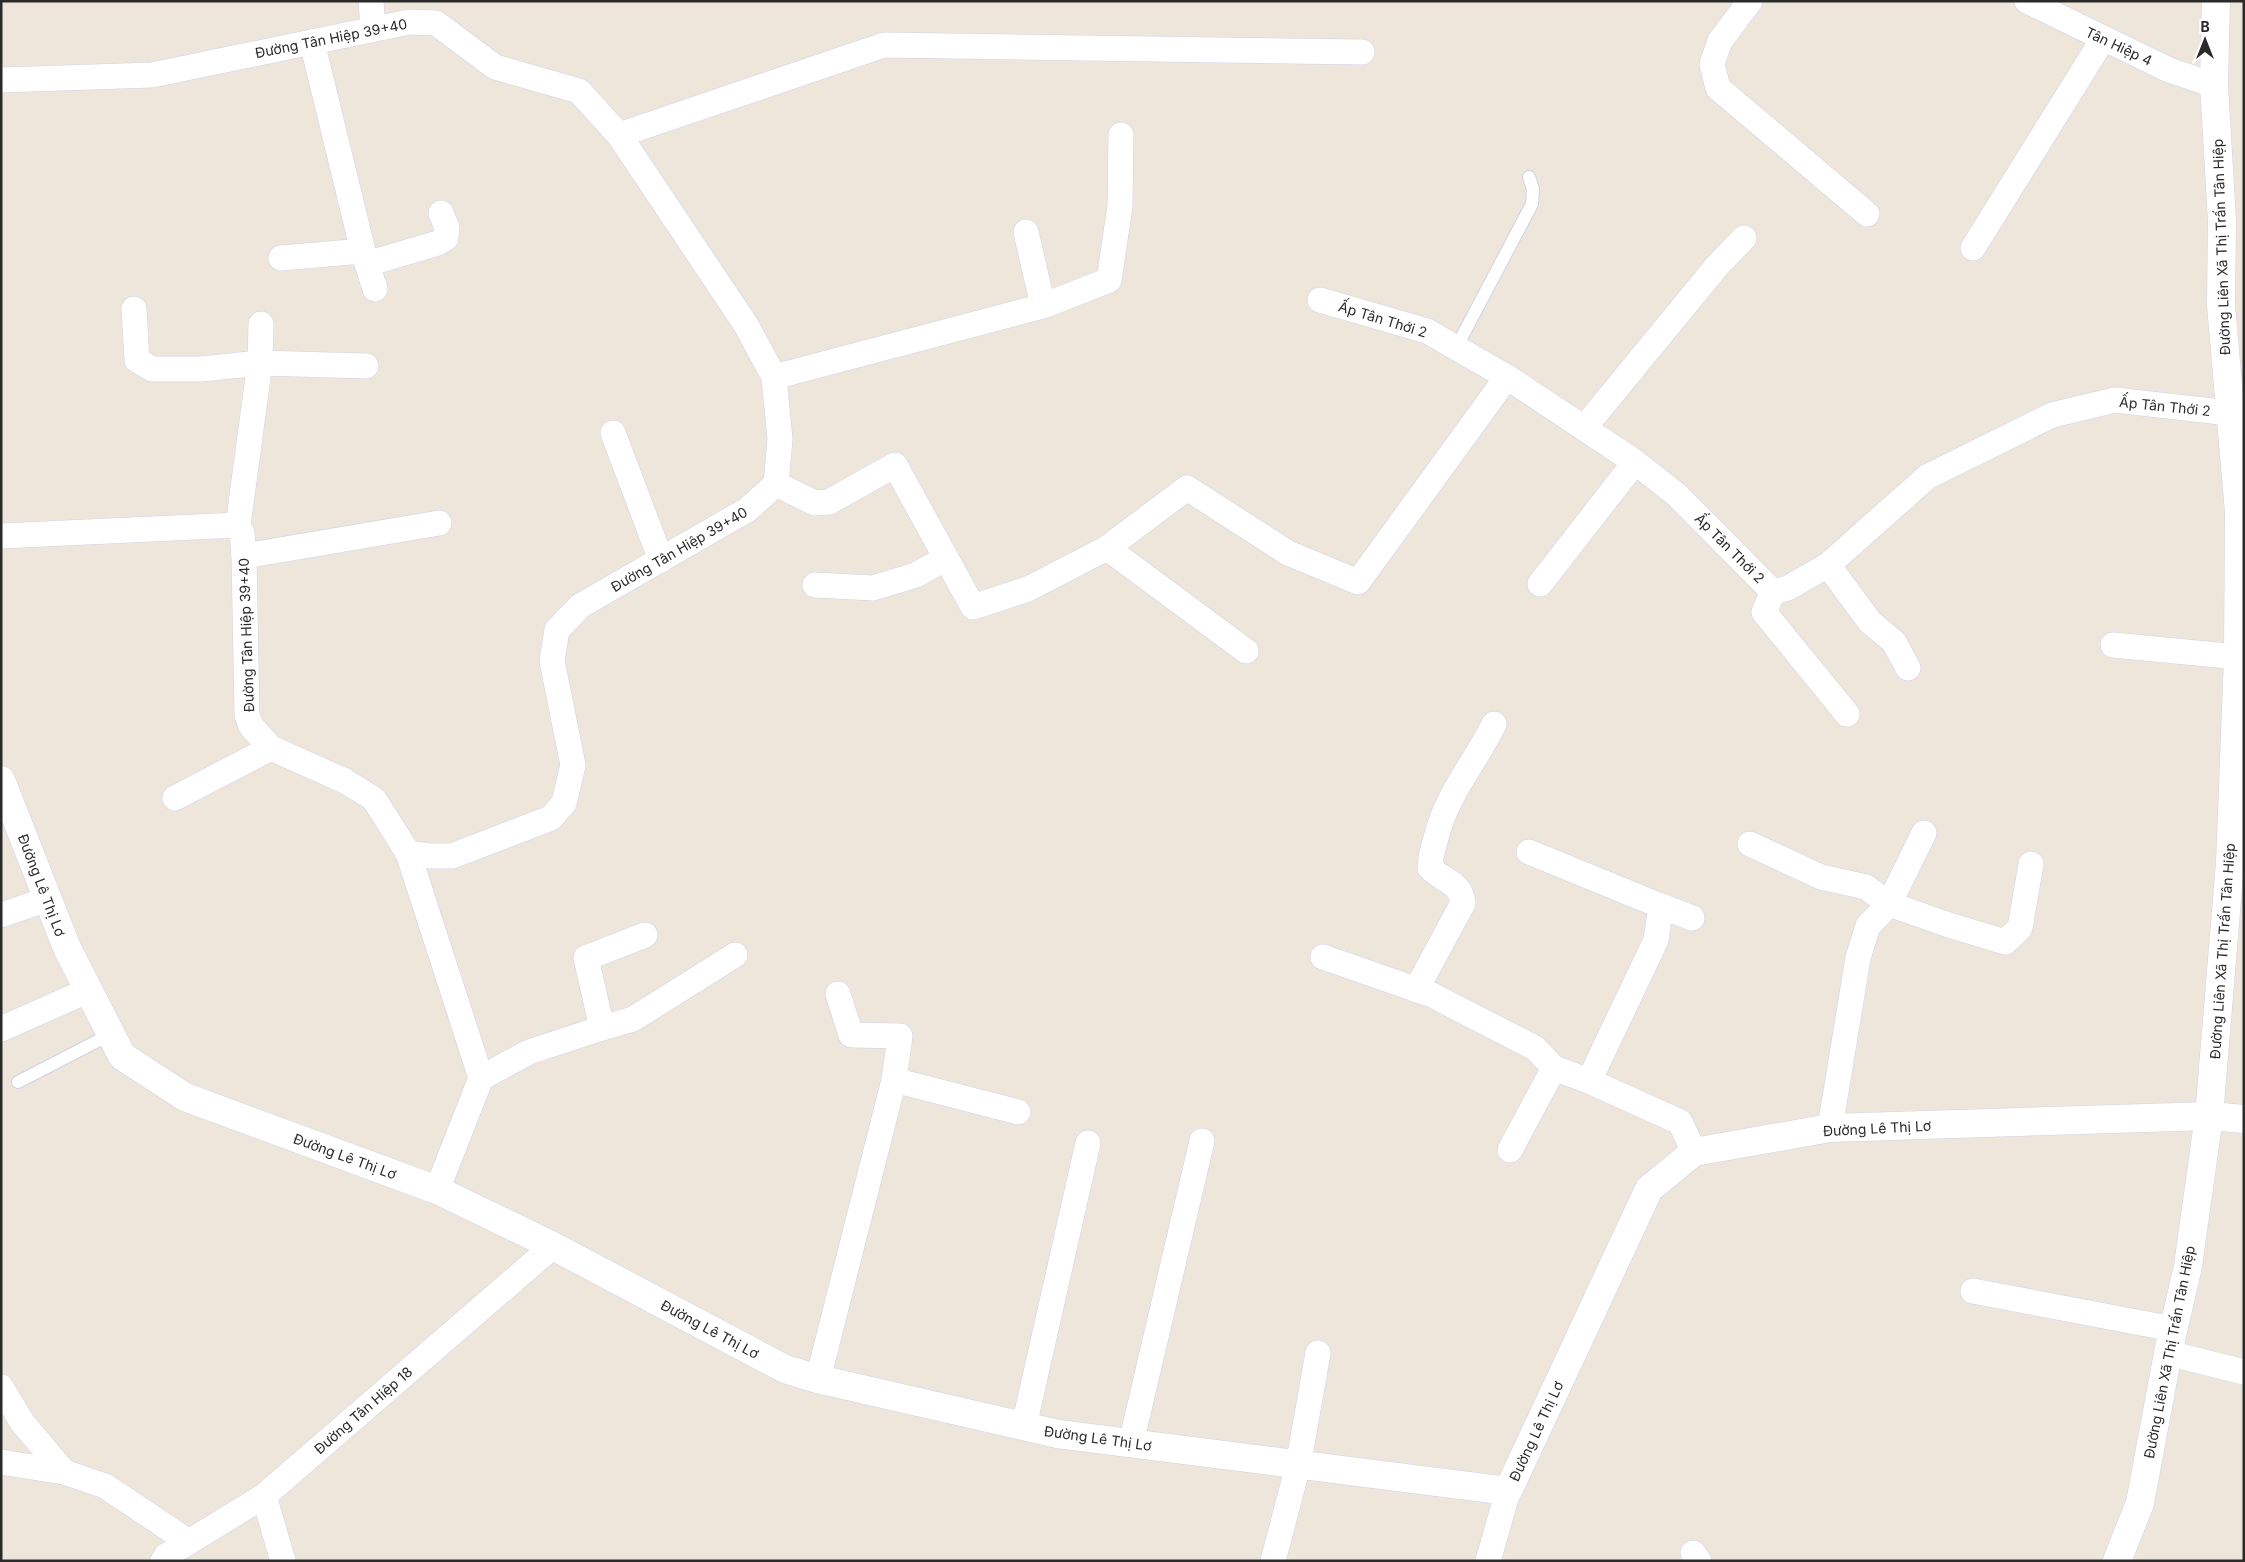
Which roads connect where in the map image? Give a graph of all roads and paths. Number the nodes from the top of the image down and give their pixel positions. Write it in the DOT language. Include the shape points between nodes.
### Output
graph roads {
  1 [pos="371,1"];
  2 [pos="1750,1"];
  3 [pos="2027,1"];
  4 [pos="2216,1"];
  5 [pos="373,29"];
  6 [pos="2103,39"];
  7 [pos="312,42"];
  8 [pos="1362,52"];
  9 [pos="1,80"];
  10 [pos="2214,85"];
  11 [pos="619,135"];
  12 [pos="1121,135"];
  13 [pos="1529,178"];
  14 [pos="441,213"];
  15 [pos="1867,214"];
  16 [pos="2233,222"];
  17 [pos="1026,232"];
  18 [pos="1744,238"];
  19 [pos="1974,248"];
  20 [pos="365,257"];
  21 [pos="281,258"];
  22 [pos="375,289"];
  23 [pos="1320,300"];
  24 [pos="1043,306"];
  25 [pos="134,309"];
  26 [pos="261,324"];
  27 [pos="1456,348"];
  28 [pos="260,362"];
  29 [pos="366,366"];
  30 [pos="774,377"];
  31 [pos="1507,377"];
  32 [pos="2234,401"];
  33 [pos="1584,428"];
  34 [pos="613,433"];
  35 [pos="1635,462"];
  36 [pos="776,484"];
  37 [pos="439,523"];
  38 [pos="238,525"];
  39 [pos="1,536"];
  40 [pos="1107,548"];
  41 [pos="244,556"];
  42 [pos="946,558"];
  43 [pos="661,560"];
  44 [pos="1828,565"];
  45 [pos="1540,584"];
  46 [pos="815,585"];
  47 [pos="1773,592"];
  48 [pos="2113,645"];
  49 [pos="1246,650"];
  50 [pos="2238,657"];
  51 [pos="1908,668"];
  52 [pos="1847,714"];
  53 [pos="1494,724"];
  54 [pos="271,748"];
  55 [pos="1,780"];
  56 [pos="175,798"];
  57 [pos="1924,833"];
  58 [pos="1750,844"];
  59 [pos="1528,852"];
  60 [pos="408,854"];
  61 [pos="2032,864"];
  62 [pos="48,899"];
  63 [pos="1890,904"];
  64 [pos="1661,906"];
  65 [pos="1,915"];
  66 [pos="1692,918"];
  67 [pos="645,935"];
  68 [pos="735,955"];
  69 [pos="1323,958"];
  70 [pos="89,990"];
  71 [pos="1416,990"];
  72 [pos="838,994"];
  73 [pos="602,1028"];
  74 [pos="1,1030"];
  75 [pos="111,1034"];
  76 [pos="1554,1068"];
  77 [pos="481,1078"];
  78 [pos="894,1080"];
  79 [pos="1589,1081"];
  80 [pos="18,1082"];
  81 [pos="1018,1112"];
  82 [pos="2209,1116"];
  83 [pos="2244,1119"];
  84 [pos="1830,1128"];
  85 [pos="1088,1142"];
  86 [pos="1202,1142"];
  87 [pos="1510,1150"];
  88 [pos="1694,1152"];
  89 [pos="437,1190"];
  90 [pos="553,1246"];
  91 [pos="1974,1291"];
  92 [pos="2170,1341"];
  93 [pos="1318,1352"];
  94 [pos="2244,1372"];
  95 [pos="818,1378"];
  96 [pos="1,1387"];
  97 [pos="1024,1426"];
  98 [pos="1131,1443"];
  99 [pos="1,1462"];
  100 [pos="1298,1466"];
  101 [pos="64,1472"];
  102 [pos="1508,1491"];
  103 [pos="264,1496"];
  104 [pos="189,1542"];
  105 [pos="163,1561"];
  106 [pos="283,1561"];
  107 [pos="1273,1561"];
  108 [pos="1488,1561"];
  109 [pos="2117,1561"];
  1 -- 5 [label="street"];
  2 -- 15 [label="street" via="1720,41 1712,64 1718,88"];
  3 -- 6 [label="street, Tân Hiệp 4"];
  4 -- 10 [label="street, Đường Liên Xã Thị Trấn Tân Hiệp"];
  5 -- 7 [label="street, Đường Tân Hiệp 39+40"];
  5 -- 11 [label="street, Đường Tân Hiệp 39+40" via="409,22 436,23 495,67 579,91"];
  6 -- 10 [label="street, Tân Hiệp 4" via="2168,70"];
  6 -- 19 [label="street"];
  7 -- 9 [label="street, Đường Tân Hiệp 39+40" via="152,75"];
  7 -- 20 [label="street"];
  8 -- 11 [label="street" via="884,45"];
  10 -- 16 [label="street, Đường Liên Xã Thị Trấn Tân Hiệp"];
  11 -- 30 [label="street, Đường Tân Hiệp 39+40" via="746,325"];
  12 -- 24 [label="street" via="1120,206 1108,280"];
  13 -- 27 [label="lane" via="1533,189 1532,204"];
  14 -- 20 [label="street" via="447,228 446,238 438,244"];
  16 -- 32 [label="street, Đường Liên Xã Thị Trấn Tân Hiệp" via="2221,305"];
  17 -- 24 [label="street"];
  18 -- 33 [label="street" via="1717,266"];
  20 -- 21 [label="street"];
  20 -- 22 [label="street"];
  23 -- 27 [label="street, Ấp Tân Thới 2" via="1427,331"];
  24 -- 30 [label="street"];
  25 -- 28 [label="street" via="137,360 152,369 201,369"];
  26 -- 28 [label="street"];
  27 -- 31 [label="street, Ấp Tân Thới 2"];
  28 -- 29 [label="street"];
  28 -- 38 [label="street"];
  30 -- 36 [label="street, Đường Tân Hiệp 39+40" via="780,439"];
  31 -- 33 [label="street, Ấp Tân Thới 2"];
  31 -- 40 [label="street" via="1358,582 1288,552 1187,488"];
  32 -- 44 [label="street, Ấp Tân Thới 2" via="2115,400 2052,414 1927,477"];
  32 -- 50 [label="street, Đường Liên Xã Thị Trấn Tân Hiệp" via="2239,512"];
  33 -- 35 [label="street, Ấp Tân Thới 2"];
  34 -- 43 [label="street"];
  35 -- 45 [label="street"];
  35 -- 47 [label="street, Ấp Tân Thới 2" via="1677,495"];
  36 -- 42 [label="street" via="815,503 829,502 895,465"];
  36 -- 43 [label="street, Đường Tân Hiệp 39+40" via="747,510"];
  37 -- 41 [label="street"];
  38 -- 39 [label="street"];
  38 -- 41 [label="street, Đường Tân Hiệp 39+40" via="242,532"];
  40 -- 42 [label="street" via="1028,589 973,607"];
  40 -- 49 [label="street"];
  41 -- 54 [label="street, Đường Tân Hiệp 39+40" via="247,716 251,726"];
  42 -- 46 [label="street" via="916,575 873,588"];
  43 -- 60 [label="street, Đường Tân Hiệp 39+40" via="580,606 557,630 552,661 573,765 564,803 551,818 452,856"];
  44 -- 47 [label="street, Ấp Tân Thới 2" via="1788,588"];
  44 -- 51 [label="street" via="1870,622 1894,642"];
  47 -- 52 [label="street" via="1764,612"];
  48 -- 50 [label="street"];
  50 -- 82 [label="street, Đường Liên Xã Thị Trấn Tân Hiệp" via="2230,863"];
  53 -- 71 [label="street" via="1479,754 1451,795 1439,823 1430,868 1457,886 1463,903"];
  54 -- 56 [label="street"];
  54 -- 60 [label="street, Đường Tân Hiệp 39+40" via="345,781 374,799"];
  55 -- 62 [label="street, Đường Lê Thị Lơ"];
  57 -- 63 [label="street"];
  58 -- 63 [label="street" via="1821,877 1866,887"];
  59 -- 64 [label="street"];
  60 -- 77 [label="street"];
  61 -- 63 [label="street" via="2020,928 2005,942"];
  62 -- 65 [label="street"];
  62 -- 70 [label="street, Đường Lê Thị Lơ" via="67,948"];
  63 -- 84 [label="street" via="1868,926 1858,958"];
  64 -- 66 [label="street"];
  64 -- 79 [label="street" via="1656,940"];
  67 -- 73 [label="street" via="586,958"];
  68 -- 73 [label="street" via="633,1018"];
  69 -- 71 [label="street"];
  70 -- 74 [label="street"];
  70 -- 75 [label="street, Đường Lê Thị Lơ"];
  71 -- 76 [label="street" via="1432,995 1535,1048"];
  72 -- 78 [label="street" via="851,1035 900,1036"];
  73 -- 77 [label="street" via="529,1052"];
  75 -- 80 [label="lane"];
  75 -- 89 [label="street, Đường Lê Thị Lơ" via="122,1056 185,1097"];
  76 -- 79 [label="street"];
  76 -- 87 [label="street"];
  77 -- 89 [label="street"];
  78 -- 81 [label="street"];
  78 -- 95 [label="street"];
  79 -- 88 [label="street" via="1680,1122"];
  82 -- 83 [label="street, Đường Lê Thị Lơ"];
  82 -- 84 [label="street, Đường Lê Thị Lơ"];
  82 -- 92 [label="street, Đường Liên Xã Thị Trấn Tân Hiệp" via="2188,1266"];
  84 -- 88 [label="street, Đường Lê Thị Lơ"];
  85 -- 97 [label="street"];
  86 -- 98 [label="street"];
  88 -- 102 [label="street, Đường Lê Thị Lơ" via="1649,1189"];
  89 -- 90 [label="street, Đường Lê Thị Lơ"];
  90 -- 95 [label="street, Đường Lê Thị Lơ" via="785,1369"];
  90 -- 103 [label="street, Đường Tân Hiệp 18"];
  91 -- 92 [label="street"];
  92 -- 94 [label="street"];
  92 -- 109 [label="street, Đường Liên Xã Thị Trấn Tân Hiệp" via="2140,1503"];
  93 -- 100 [label="street"];
  95 -- 97 [label="street, Đường Lê Thị Lơ"];
  96 -- 101 [label="street" via="22,1422"];
  97 -- 98 [label="street, Đường Lê Thị Lơ" via="1058,1434"];
  98 -- 100 [label="street, Đường Lê Thị Lơ"];
  99 -- 101 [label="street"];
  100 -- 102 [label="street, Đường Lê Thị Lơ"];
  100 -- 107 [label="street"];
  101 -- 104 [label="street" via="105,1486"];
  102 -- 108 [label="street"];
  103 -- 104 [label="street, Đường Tân Hiệp 18"];
  103 -- 106 [label="street"];
  104 -- 105 [label="street, Đường Tân Hiệp 18"];
}
